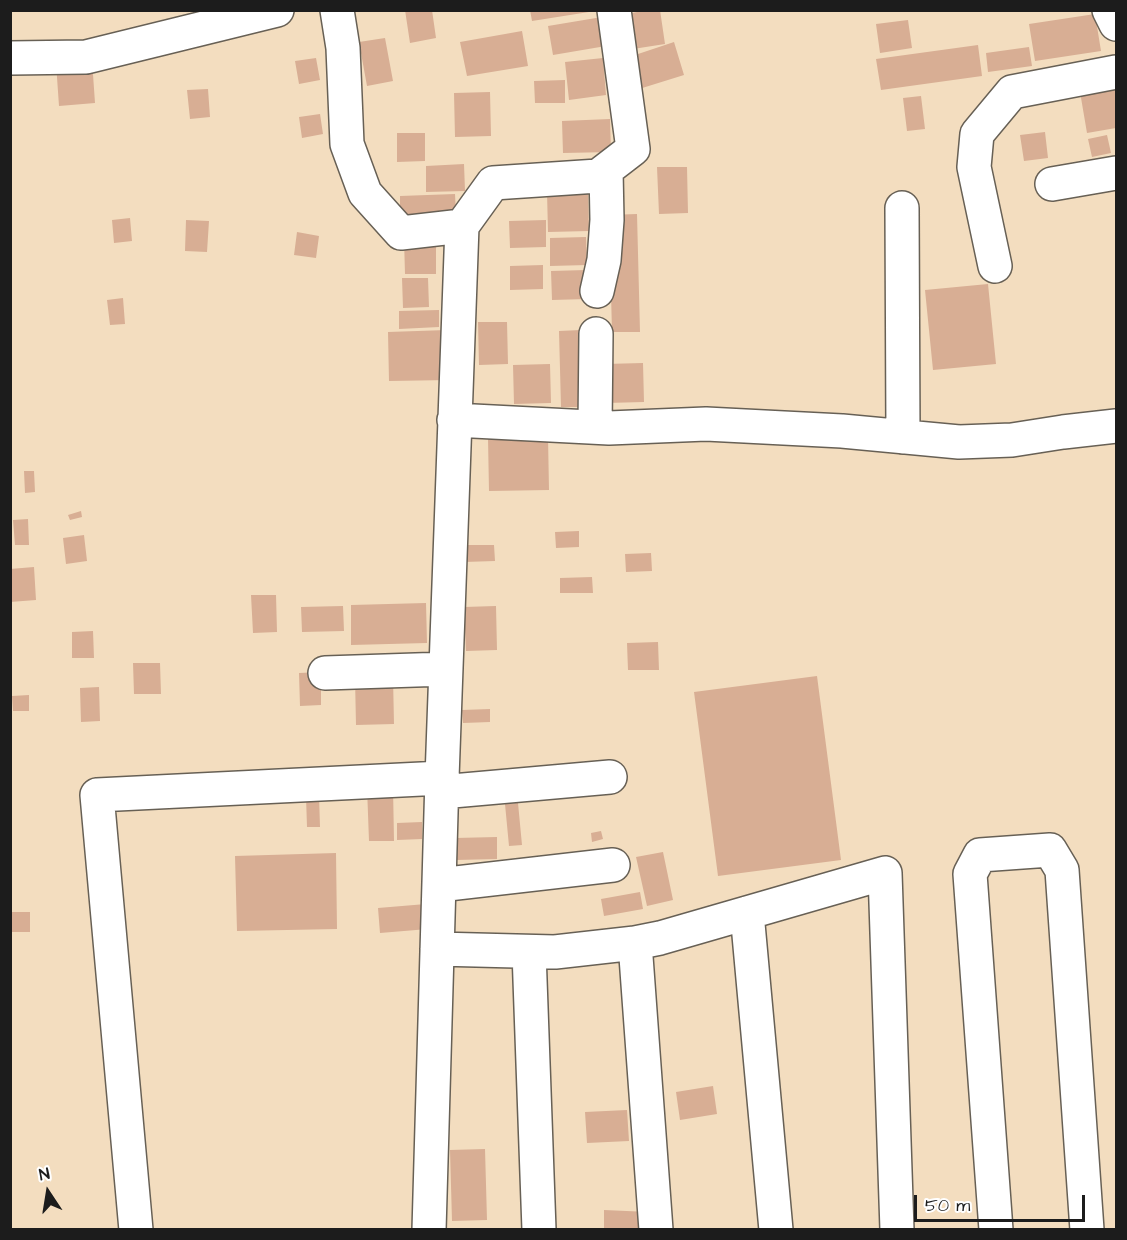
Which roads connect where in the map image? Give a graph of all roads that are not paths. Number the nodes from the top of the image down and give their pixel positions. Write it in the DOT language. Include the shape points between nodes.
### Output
graph roads {
  1 [pos="278,10"];
  2 [pos="337,10"];
  3 [pos="614,10"];
  4 [pos="1109,10"];
  5 [pos="178,23"];
  6 [pos="1116,24"];
  7 [pos="10,58"];
  8 [pos="1116,72"];
  9 [pos="606,170"];
  10 [pos="1116,173"];
  11 [pos="1052,184"];
  12 [pos="902,208"];
  13 [pos="462,226"];
  14 [pos="995,266"];
  15 [pos="597,291"];
  16 [pos="596,334"];
  17 [pos="454,420"];
  18 [pos="1116,426"];
  19 [pos="595,427"];
  20 [pos="903,437"];
  21 [pos="446,669"];
  22 [pos="325,674"];
  23 [pos="610,777"];
  24 [pos="442,784"];
  25 [pos="613,865"];
  26 [pos="439,885"];
  27 [pos="747,913"];
  28 [pos="634,944"];
  29 [pos="437,949"];
  30 [pos="529,952"];
  31 [pos="136,1230"];
  32 [pos="429,1230"];
  33 [pos="539,1230"];
  34 [pos="656,1230"];
  35 [pos="776,1230"];
  36 [pos="897,1230"];
  37 [pos="996,1230"];
  38 [pos="1087,1230"];
  1 -- 5 [label="street"];
  2 -- 13 [label="street" via="343,48 347,144 366,194 401,233"];
  3 -- 9 [label="street" via="633,149"];
  4 -- 6 [label="street"];
  5 -- 7 [label="street" via="86,57"];
  8 -- 14 [label="street" via="1012,92 976,134 974,166"];
  9 -- 13 [label="street" via="598,176 493,183"];
  9 -- 15 [label="street" via="607,220"];
  10 -- 11 [label="street"];
  12 -- 20 [label="street"];
  13 -- 17 [label="street"];
  16 -- 19 [label="street"];
  17 -- 19 [label="street"];
  17 -- 21 [label="street"];
  18 -- 20 [label="street" via="1012,440 959,442"];
  19 -- 20 [label="street" via="706,424"];
  21 -- 22 [label="street"];
  21 -- 24 [label="street"];
  23 -- 24 [label="street"];
  24 -- 26 [label="street"];
  24 -- 31 [label="street" via="96,795"];
  25 -- 26 [label="street"];
  26 -- 29 [label="street"];
  27 -- 28 [label="street"];
  27 -- 35 [label="street"];
  27 -- 36 [label="street" via="885,873"];
  28 -- 30 [label="street"];
  28 -- 34 [label="street"];
  29 -- 30 [label="street"];
  29 -- 32 [label="street"];
  30 -- 33 [label="street"];
  37 -- 38 [label="street" via="970,874 980,855 1050,850 1062,870"];
}
